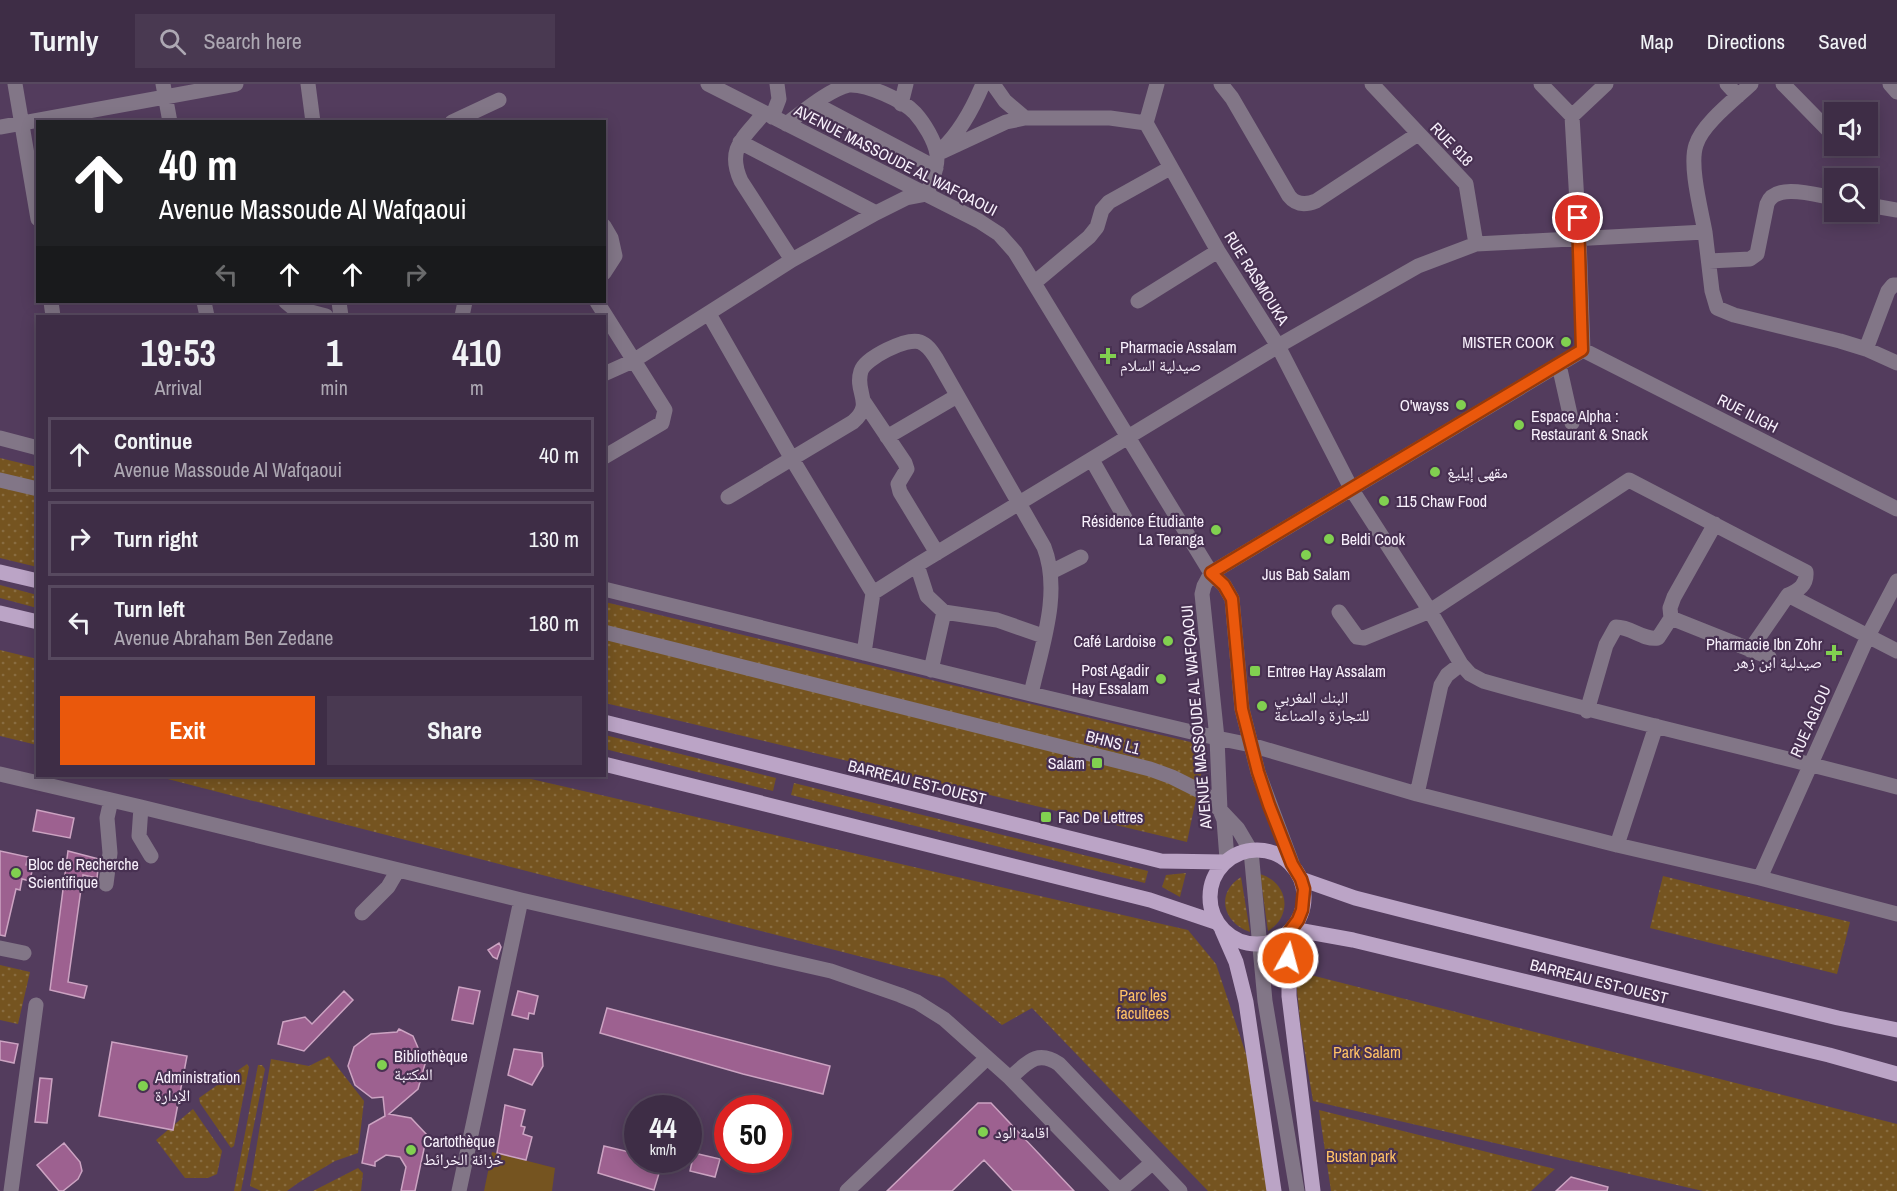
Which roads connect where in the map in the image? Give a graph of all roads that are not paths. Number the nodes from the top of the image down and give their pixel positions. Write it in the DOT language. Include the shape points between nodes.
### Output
graph roads {
  1 [pos="15,84"];
  2 [pos="308,84"];
  3 [pos="710,84"];
  4 [pos="777,84"];
  5 [pos="906,84"];
  6 [pos="983,84"];
  7 [pos="993,84"];
  8 [pos="1157,84"];
  9 [pos="1221,84"];
  10 [pos="1372,84"];
  11 [pos="1541,84"];
  12 [pos="1606,84"];
  13 [pos="1726,84"];
  14 [pos="1751,84"];
  15 [pos="1783,84"];
  16 [pos="1890,84"];
  17 [pos="227,85"];
  18 [pos="164,90"];
  19 [pos="1897,92"];
  20 [pos="1738,96"];
  21 [pos="499,100"];
  22 [pos="814,104"];
  23 [pos="901,104"];
  24 [pos="1572,116"];
  25 [pos="774,118"];
  26 [pos="1025,118"];
  27 [pos="170,120"];
  28 [pos="313,120"];
  29 [pos="456,120"];
  30 [pos="22,123"];
  31 [pos="1146,123"];
  32 [pos="1824,126"];
  33 [pos="0,127"];
  34 [pos="1418,134"];
  35 [pos="740,142"];
  36 [pos="936,161"];
  37 [pos="1170,168"];
  38 [pos="927,194"];
  39 [pos="1824,196"];
  40 [pos="36,207"];
  41 [pos="1878,207"];
  42 [pos="1897,210"];
  43 [pos="876,213"];
  44 [pos="606,229"];
  45 [pos="1705,232"];
  46 [pos="1579,238"];
  47 [pos="1476,244"];
  48 [pos="1218,251"];
  49 [pos="792,260"];
  50 [pos="1708,261"];
  51 [pos="606,270"];
  52 [pos="1034,283"];
  53 [pos="1897,285"];
  54 [pos="1138,301"];
  55 [pos="289,308"];
  56 [pos="709,314"];
  57 [pos="321,315"];
  58 [pos="606,317"];
  59 [pos="1278,346"];
  60 [pos="1866,349"];
  61 [pos="1582,350"];
  62 [pos="633,361"];
  63 [pos="1897,363"];
  64 [pos="1559,364"];
  65 [pos="606,373"];
  66 [pos="957,396"];
  67 [pos="864,402"];
  68 [pos="1572,423"];
  69 [pos="887,437"];
  70 [pos="0,438"];
  71 [pos="1127,438"];
  72 [pos="36,447"];
  73 [pos="606,456"];
  74 [pos="792,459"];
  75 [pos="1092,460"];
  76 [pos="0,482"];
  77 [pos="1352,490"];
  78 [pos="36,491"];
  79 [pos="728,497"];
  80 [pos="1019,504"];
  81 [pos="1897,509"];
  82 [pos="1125,518"];
  83 [pos="1715,524"];
  84 [pos="937,553"];
  85 [pos="1081,557"];
  86 [pos="916,565"];
  87 [pos="0,572"];
  88 [pos="1051,572"];
  89 [pos="1211,573"];
  90 [pos="36,581"];
  91 [pos="1897,581"];
  92 [pos="606,589"];
  93 [pos="873,593"];
  94 [pos="1788,595"];
  95 [pos="1430,611"];
  96 [pos="944,612"];
  97 [pos="1339,612"];
  98 [pos="0,613"];
  99 [pos="1671,618"];
  100 [pos="36,622"];
  101 [pos="606,633"];
  102 [pos="1043,636"];
  103 [pos="1868,636"];
  104 [pos="606,639"];
  105 [pos="1750,650"];
  106 [pos="1897,651"];
  107 [pos="864,653"];
  108 [pos="1768,657"];
  109 [pos="1461,664"];
  110 [pos="932,670"];
  111 [pos="1031,694"];
  112 [pos="1587,711"];
  113 [pos="606,722"];
  114 [pos="1656,726"];
  115 [pos="1217,738"];
  116 [pos="1251,745"];
  117 [pos="606,764"];
  118 [pos="1810,764"];
  119 [pos="0,774"];
  120 [pos="1897,787"];
  121 [pos="1417,794"];
  122 [pos="111,800"];
  123 [pos="141,807"];
  124 [pos="1222,815"];
  125 [pos="1617,845"];
  126 [pos="1248,851"];
  127 [pos="150,856"];
  128 [pos="1225,860"];
  129 [pos="1292,864"];
  130 [pos="398,870"];
  131 [pos="1760,878"];
  132 [pos="1301,879"];
  133 [pos="106,884"];
  134 [pos="521,900"];
  135 [pos="362,913"];
  136 [pos="1897,914"];
  137 [pos="1220,926"];
  138 [pos="1290,930"];
  139 [pos="1257,946"];
  140 [pos="0,948"];
  141 [pos="24,953"];
  142 [pos="36,1005"];
  143 [pos="1897,1030"];
  144 [pos="987,1058"];
  145 [pos="1897,1074"];
  146 [pos="1010,1078"];
  147 [pos="1152,1163"];
  148 [pos="11,1191"];
  149 [pos="459,1191"];
  150 [pos="847,1191"];
  151 [pos="1120,1191"];
  152 [pos="1180,1191"];
  153 [pos="1274,1191"];
  154 [pos="1290,1191"];
  155 [pos="1297,1191"];
  156 [pos="1313,1191"];
  1 -- 30 [label="street"];
  2 -- 28 [label="street"];
  3 -- 25 [label="street, AVENUE MASSOUDE AL WAFQAOUI"];
  4 -- 25 [label="street"];
  5 -- 23 [label="street"];
  6 -- 36 [label="street" via="963,124"];
  7 -- 26 [label="street"];
  8 -- 31 [label="street"];
  9 -- 34 [label="street" via="1297,203 1316,201"];
  10 -- 34 [label="street, RUE 918"];
  11 -- 24 [label="street"];
  12 -- 24 [label="street"];
  13 -- 20 [label="street"];
  14 -- 20 [label="street"];
  15 -- 32 [label="street"];
  16 -- 19 [label="street"];
  17 -- 18 [label="street"];
  18 -- 27 [label="street"];
  18 -- 30 [label="street"];
  20 -- 45 [label="street" via="1701,133 1694,151"];
  21 -- 29 [label="street"];
  22 -- 23 [label="street" via="842,87 858,84 883,92"];
  22 -- 25 [label="street"];
  22 -- 36 [label="street"];
  23 -- 36 [label="street" via="915,113 931,137"];
  24 -- 46 [label="street"];
  25 -- 35 [label="street"];
  25 -- 38 [label="street, AVENUE MASSOUDE AL WAFQAOUI"];
  26 -- 31 [label="street" via="1110,118"];
  26 -- 36 [label="street" via="1005,122"];
  30 -- 33 [label="street"];
  30 -- 40 [label="street"];
  31 -- 37 [label="street, RUE RASMOUKA"];
  34 -- 47 [label="street, RUE 918" via="1466,184"];
  35 -- 43 [label="street"];
  35 -- 49 [label="street" via="735,168"];
  36 -- 38 [label="street"];
  37 -- 48 [label="street, RUE RASMOUKA"];
  37 -- 52 [label="street" via="1109,202 1089,237"];
  38 -- 43 [label="street" via="906,198"];
  38 -- 52 [label="street, AVENUE MASSOUDE AL WAFQAOUI" via="999,234 1016,252"];
  39 -- 50 [label="street" via="1777,193 1767,204 1757,254 1750,259"];
  41 -- 42 [label="street"];
  43 -- 49 [label="street"];
  44 -- 51 [label="street" via="615,256"];
  45 -- 46 [label="street"];
  45 -- 50 [label="street"];
  46 -- 47 [label="street"];
  46 -- 61 [label="street"];
  47 -- 59 [label="street" via="1418,266"];
  48 -- 54 [label="street"];
  48 -- 59 [label="street, RUE RASMOUKA"];
  49 -- 56 [label="street"];
  50 -- 60 [label="street" via="1714,303 1723,312"];
  52 -- 71 [label="street, AVENUE MASSOUDE AL WAFQAOUI"];
  53 -- 60 [label="street" via="1888,291"];
  55 -- 57 [label="street"];
  56 -- 62 [label="street"];
  56 -- 74 [label="street"];
  58 -- 62 [label="street"];
  59 -- 71 [label="street"];
  59 -- 77 [label="street, RUE RASMOUKA"];
  60 -- 63 [label="street"];
  61 -- 64 [label="street"];
  61 -- 81 [label="street, RUE ILIGH"];
  62 -- 65 [label="street"];
  62 -- 73 [label="street" via="665,410 664,419"];
  64 -- 68 [label="street"];
  64 -- 77 [label="street"];
  66 -- 67 [label="street" via="928,347 914,340 892,348 862,367 859,382"];
  66 -- 69 [label="street"];
  66 -- 80 [label="street"];
  67 -- 69 [label="street"];
  67 -- 74 [label="street" via="861,416"];
  69 -- 84 [label="street" via="907,469 898,484 900,492"];
  70 -- 72 [label="street"];
  71 -- 75 [label="street"];
  71 -- 89 [label="street, AVENUE MASSOUDE AL WAFQAOUI"];
  74 -- 79 [label="street"];
  74 -- 93 [label="street"];
  75 -- 80 [label="street"];
  75 -- 82 [label="street"];
  76 -- 78 [label="street"];
  77 -- 89 [label="street"];
  77 -- 95 [label="street, RUE RASMOUKA"];
  80 -- 84 [label="street"];
  80 -- 88 [label="street" via="1044,547"];
  83 -- 94 [label="street" via="1806,572 1804,584"];
  83 -- 95 [label="street" via="1629,480"];
  83 -- 99 [label="street" via="1674,597"];
  84 -- 86 [label="street"];
  85 -- 88 [label="street"];
  86 -- 93 [label="street"];
  86 -- 96 [label="street" via="927,596"];
  87 -- 90 [label="main road"];
  88 -- 102 [label="street"];
  89 -- 115 [label="street, AVENUE MASSOUDE AL WAFQAOUI" via="1202,594"];
  89 -- 116 [label="street, AVENUE MASSOUDE AL WAFQAOUI" via="1232,599 1242,709"];
  91 -- 103 [label="street, RUE AGLOU"];
  92 -- 107 [label="street"];
  93 -- 107 [label="street"];
  94 -- 103 [label="street"];
  94 -- 105 [label="street"];
  95 -- 97 [label="street" via="1364,638 1357,637"];
  95 -- 109 [label="street, RUE RASMOUKA"];
  96 -- 102 [label="street" via="997,620"];
  96 -- 110 [label="street"];
  98 -- 100 [label="main road"];
  99 -- 105 [label="street"];
  99 -- 112 [label="street" via="1658,638 1616,627 1606,645"];
  101 -- 124 [label="street, BHNS L1" via="1150,769 1204,793"];
  102 -- 111 [label="street"];
  103 -- 106 [label="street"];
  103 -- 118 [label="street, RUE AGLOU"];
  104 -- 124 [label="street, BHNS L1" via="1172,782 1203,798"];
  105 -- 108 [label="street"];
  107 -- 110 [label="street"];
  109 -- 112 [label="street" via="1483,681"];
  109 -- 121 [label="street" via="1441,685"];
  110 -- 111 [label="street"];
  111 -- 115 [label="street"];
  112 -- 114 [label="street"];
  113 -- 128 [label="main road, BARREAU EST-OUEST" via="1161,861"];
  114 -- 118 [label="street"];
  114 -- 125 [label="street"];
  115 -- 116 [label="street"];
  115 -- 124 [label="street, AVENUE MASSOUDE AL WAFQAOUI"];
  116 -- 121 [label="street"];
  116 -- 129 [label="street, AVENUE MASSOUDE AL WAFQAOUI"];
  117 -- 137 [label="main road" via="1150,900"];
  118 -- 120 [label="street"];
  118 -- 131 [label="street, RUE AGLOU"];
  119 -- 122 [label="street"];
  121 -- 125 [label="street"];
  122 -- 123 [label="street"];
  122 -- 133 [label="street"];
  123 -- 127 [label="street" via="139,836"];
  123 -- 130 [label="street"];
  124 -- 126 [label="street, BHNS L1" via="1238,829"];
  124 -- 128 [label="street, AVENUE MASSOUDE AL WAFQAOUI"];
  125 -- 131 [label="street"];
  126 -- 128 [label="main road"];
  126 -- 129 [label="main road" via="1268,850"];
  126 -- 139 [label="street, BHNS L1"];
  128 -- 137 [label="main road" via="1210,888 1212,914"];
  129 -- 132 [label="main road"];
  130 -- 134 [label="street"];
  130 -- 135 [label="street" via="388,887"];
  131 -- 136 [label="street"];
  132 -- 138 [label="main road" via="1302,910"];
  132 -- 143 [label="main road, BARREAU EST-OUEST" via="1414,914"];
  134 -- 144 [label="street" via="831,971 880,986 944,1019"];
  134 -- 149 [label="street"];
  137 -- 139 [label="main road" via="1240,941"];
  137 -- 153 [label="main road" via="1236,962 1246,1002"];
  138 -- 139 [label="main road" via="1281,938"];
  138 -- 145 [label="main road, BARREAU EST-OUEST" via="1373,945"];
  138 -- 156 [label="main road" via="1289,996"];
  139 -- 154 [label="street, BHNS L1" via="1259,1001"];
  139 -- 155 [label="street, BHNS L1"];
  140 -- 141 [label="street"];
  142 -- 148 [label="street"];
  144 -- 146 [label="street"];
  144 -- 150 [label="street"];
  146 -- 147 [label="street" via="1036,1057 1050,1058"];
  146 -- 151 [label="street"];
  147 -- 151 [label="street"];
  147 -- 152 [label="street"];
}
